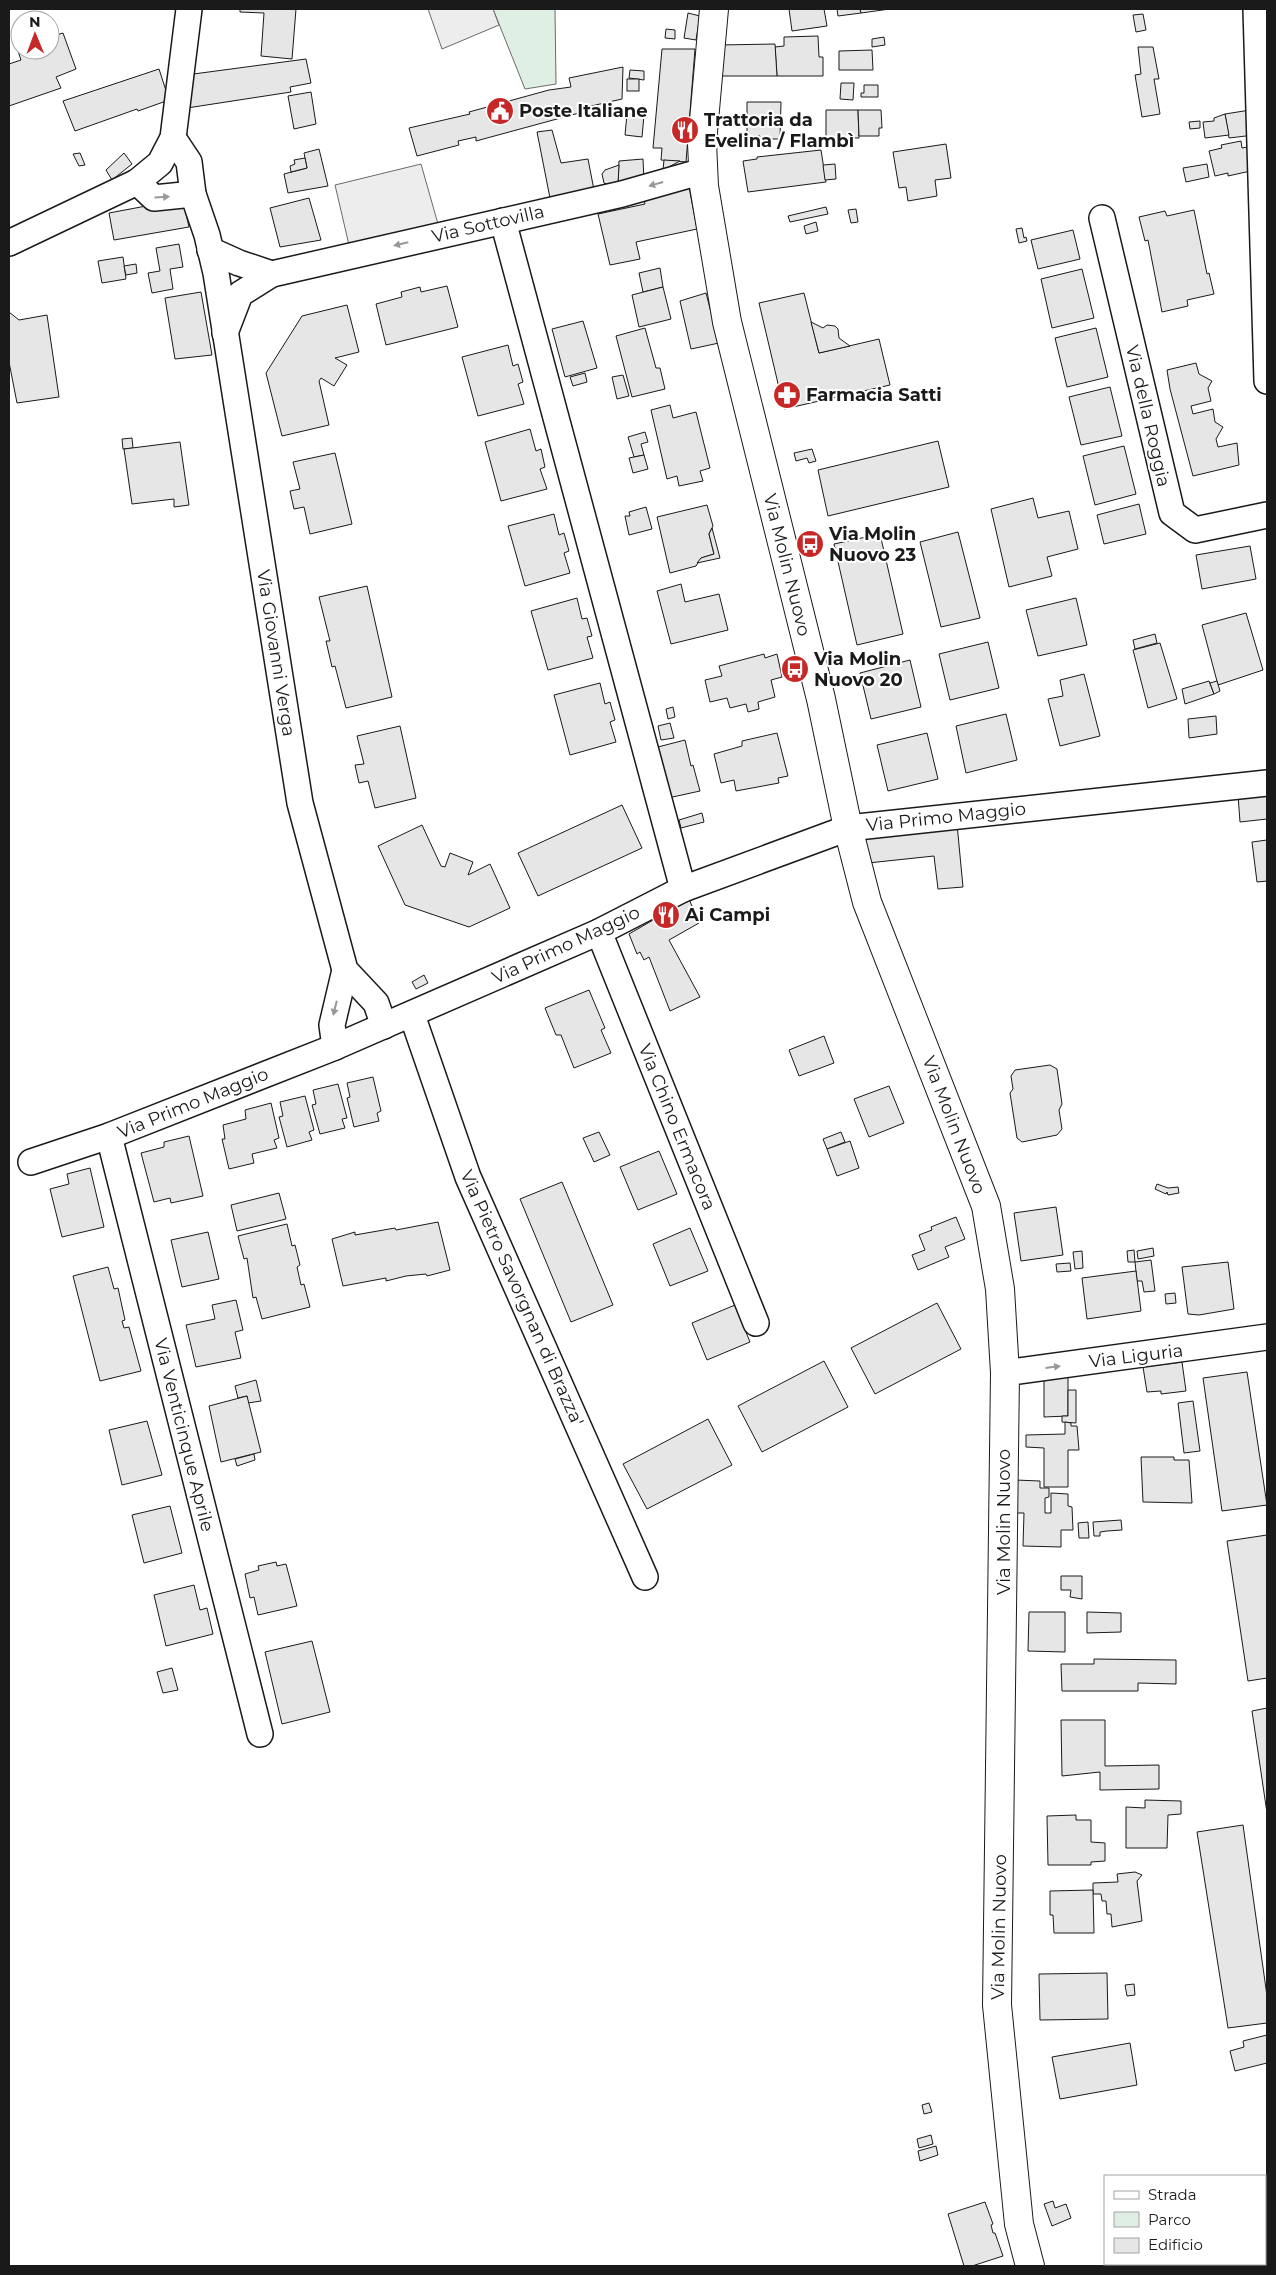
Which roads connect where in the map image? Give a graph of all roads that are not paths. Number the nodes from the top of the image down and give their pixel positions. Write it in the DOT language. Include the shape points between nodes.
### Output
graph roads {
  1 [pos="189,9"];
  2 [pos="714,9"];
  3 [pos="1256,9"];
  4 [pos="173,138"];
  5 [pos="704,171"];
  6 [pos="137,182"];
  7 [pos="193,194"];
  8 [pos="1102,218"];
  9 [pos="503,221"];
  10 [pos="9,243"];
  11 [pos="210,250"];
  12 [pos="272,274"];
  13 [pos="226,332"];
  14 [pos="1267,381"];
  15 [pos="1267,515"];
  16 [pos="1267,783"];
  17 [pos="848,828"];
  18 [pos="684,889"];
  19 [pos="599,932"];
  20 [pos="345,970"];
  21 [pos="412,1015"];
  22 [pos="384,1026"];
  23 [pos="335,1047"];
  24 [pos="109,1136"];
  25 [pos="31,1162"];
  26 [pos="756,1323"];
  27 [pos="1267,1337"];
  28 [pos="1005,1373"];
  29 [pos="645,1577"];
  30 [pos="260,1734"];
  31 [pos="1030,2266"];
  1 -- 4 [label="street"];
  2 -- 5 [label="main road, Via Molin Nuovo" via="702,143"];
  3 -- 14 [label="street"];
  4 -- 6 [label="street" via="160,163"];
  4 -- 7 [label="street" via="189,162"];
  5 -- 9 [label="street, Via Sottovilla, one-way" via="622,194"];
  5 -- 17 [label="main road, Via Molin Nuovo" via="727,322 821,699"];
  6 -- 7 [label="street, one-way" via="154,198"];
  6 -- 10 [label="street"];
  7 -- 11 [label="street"];
  8 -- 15 [label="street, Via della Roggia" via="1172,513 1195,530"];
  9 -- 12 [label="street, Via Sottovilla, one-way"];
  9 -- 18 [label="street"];
  11 -- 12 [label="street, Via Sottovilla" via="239,264"];
  11 -- 13 [label="street"];
  12 -- 13 [label="street, Via Sottovilla" via="240,294"];
  13 -- 20 [label="street, Via Giovanni Verga" via="300,803"];
  16 -- 17 [label="street, Via Primo Maggio"];
  17 -- 18 [label="street, Via Primo Maggio"];
  17 -- 28 [label="main road, Via Molin Nuovo" via="867,902 986,1206 1000,1289"];
  18 -- 19 [label="street, Via Primo Maggio"];
  19 -- 21 [label="street, Via Primo Maggio"];
  19 -- 26 [label="street, Via Chino Ermacora"];
  20 -- 22 [label="street, Via Giovanni Verga" via="376,1003"];
  20 -- 23 [label="street, Via Giovanni Verga, one-way" via="332,1025"];
  21 -- 22 [label="street, Via Primo Maggio"];
  21 -- 29 [label="street, Via Pietro Savorgnan di Brazza'" via="468,1177"];
  22 -- 23 [label="street, Via Primo Maggio"];
  23 -- 24 [label="street, Via Primo Maggio"];
  24 -- 25 [label="street, Via Primo Maggio"];
  24 -- 30 [label="street, Via Venticinque Aprile"];
  28 -- 27 [label="street, Via Liguria, one-way"];
  28 -- 31 [label="main road, Via Molin Nuovo" via="997,2005 1019,2224"];
}
